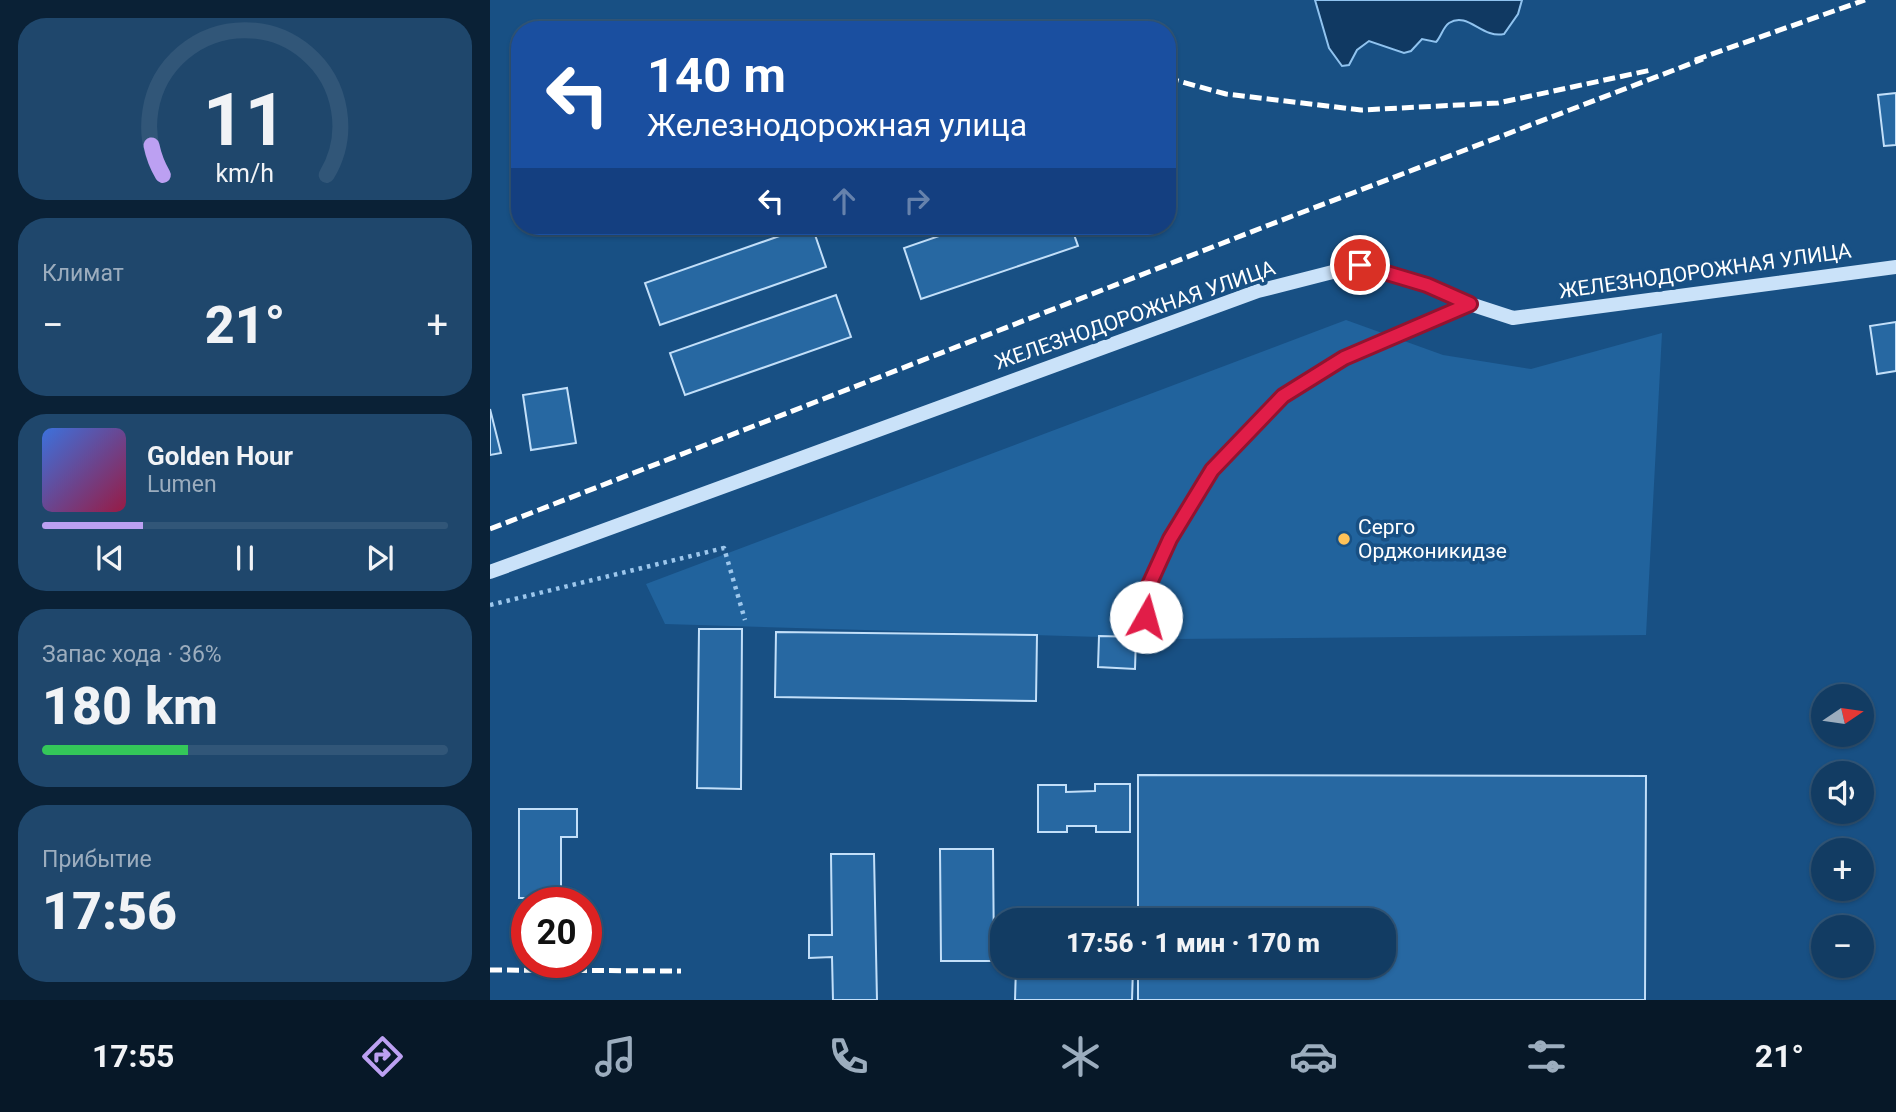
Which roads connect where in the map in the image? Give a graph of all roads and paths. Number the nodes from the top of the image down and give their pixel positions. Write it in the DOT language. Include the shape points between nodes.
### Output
graph roads {
  1 [pos="1896,267"];
  2 [pos="1470,304"];
  3 [pos="490,572"];
  4 [pos="490,605"];
  5 [pos="746,620"];
  6 [pos="1148,637"];
  1 -- 2 [label="street, ЖЕЛЕЗНОДОРОЖНАЯ УЛИЦА" via="1513,318"];
  2 -- 3 [label="street, ЖЕЛЕЗНОДОРОЖНАЯ УЛИЦА" via="1427,285 1360,265 1258,291"];
  2 -- 6 [label="lane" via="1344,358 1283,396 1212,470 1170,539 1144,596"];
  4 -- 5 [label="path" via="724,548"];
}
